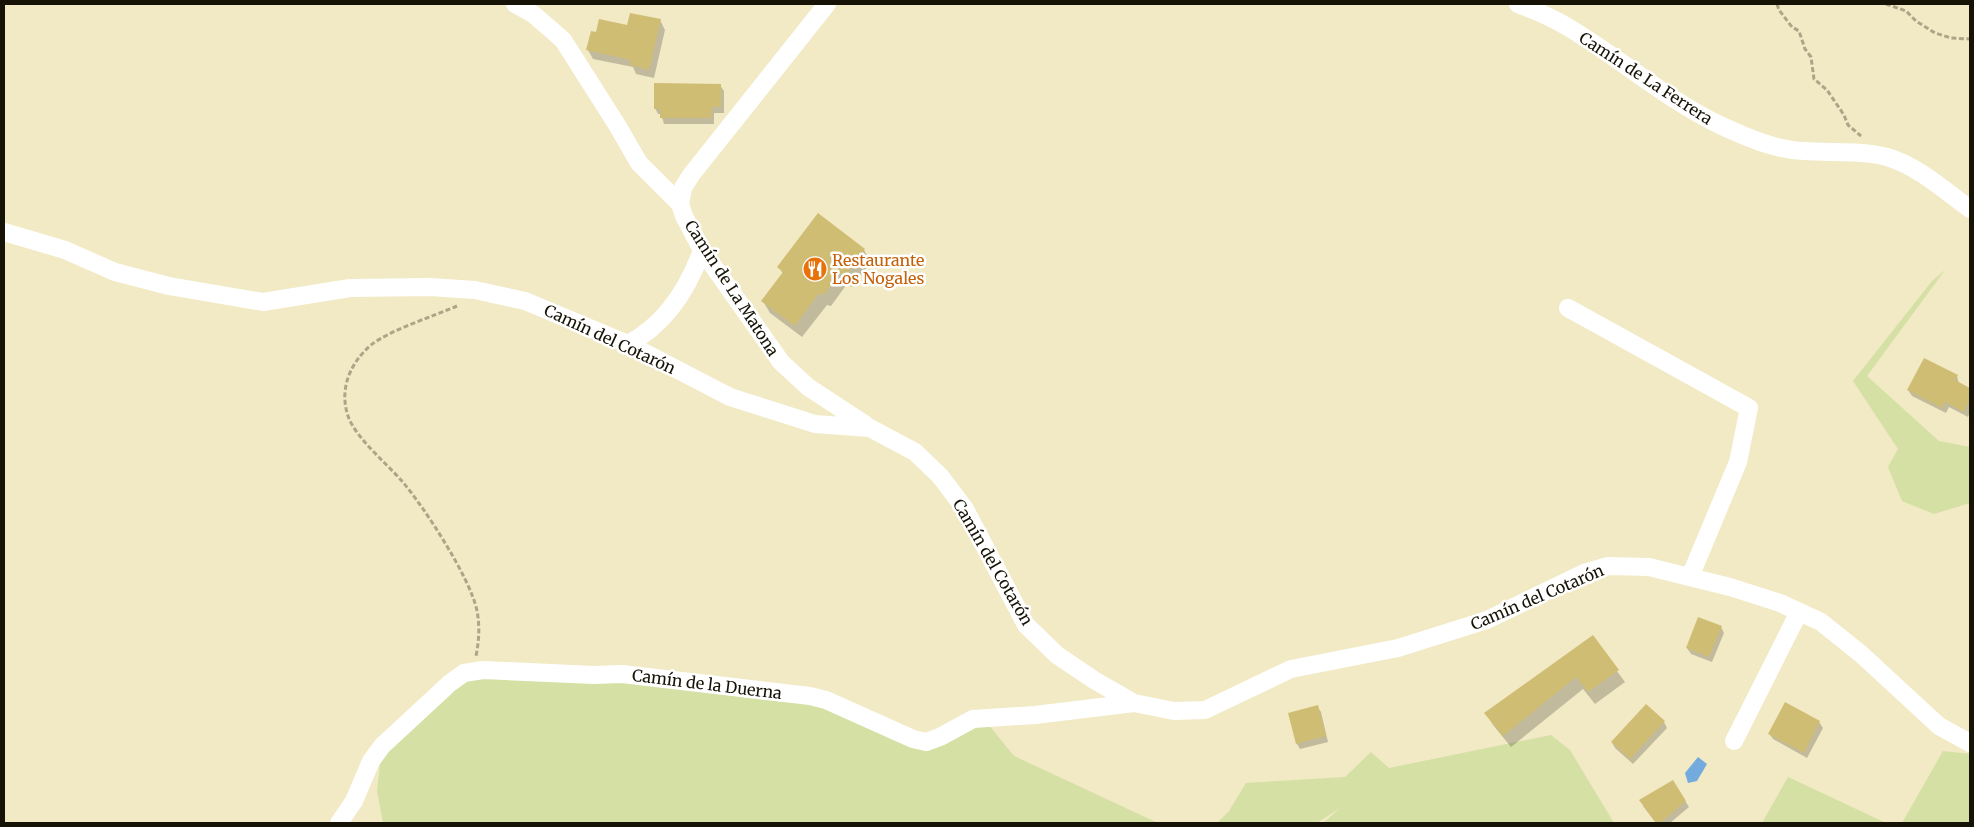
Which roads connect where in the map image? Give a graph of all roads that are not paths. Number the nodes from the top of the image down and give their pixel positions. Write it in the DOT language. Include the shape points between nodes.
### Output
graph roads {
  1 [pos="516,4"];
  2 [pos="826,4"];
  3 [pos="1518,4"];
  4 [pos="680,204"];
  5 [pos="1970,209"];
  6 [pos="4,232"];
  7 [pos="702,250"];
  8 [pos="1568,308"];
  9 [pos="628,344"];
  10 [pos="870,428"];
  11 [pos="1690,577"];
  12 [pos="1799,612"];
  13 [pos="1134,703"];
  14 [pos="1734,741"];
  15 [pos="1970,743"];
  16 [pos="338,823"];
  1 -- 4 [label="street" via="545,23 563,40 639,163"];
  2 -- 4 [label="street, Camín de La Matona" via="691,175 683,188"];
  3 -- 5 [label="street, Camín de La Ferrera" via="1565,25 1721,126 1785,149 1862,152 1889,158 1907,165"];
  4 -- 7 [label="street, Camín de La Matona"];
  6 -- 9 [label="street, Camín del Cotarón" via="65,250 116,272 169,286 263,302 350,288 475,290 525,301"];
  7 -- 9 [label="street" via="695,270 674,305 644,335"];
  7 -- 10 [label="street, Camín de La Matona" via="780,362 808,387"];
  8 -- 11 [label="street" via="1749,408 1738,462"];
  9 -- 10 [label="street, Camín del Cotarón" via="730,398 815,424"];
  10 -- 13 [label="street, Camín del Cotarón" via="915,452 940,476 965,509 1026,625 1057,655"];
  11 -- 12 [label="street, Camín del Cotarón" via="1772,600"];
  11 -- 13 [label="street, Camín del Cotarón" via="1649,567 1608,566 1487,620 1398,648 1291,669 1205,710 1174,711"];
  12 -- 14 [label="street"];
  12 -- 15 [label="street, Camín del Cotarón" via="1821,622 1939,726"];
  13 -- 16 [label="street, Camín de la Duerna" via="973,719 926,742 810,696 622,674 474,671 464,673 450,684 382,746 371,761 354,801"];
}
